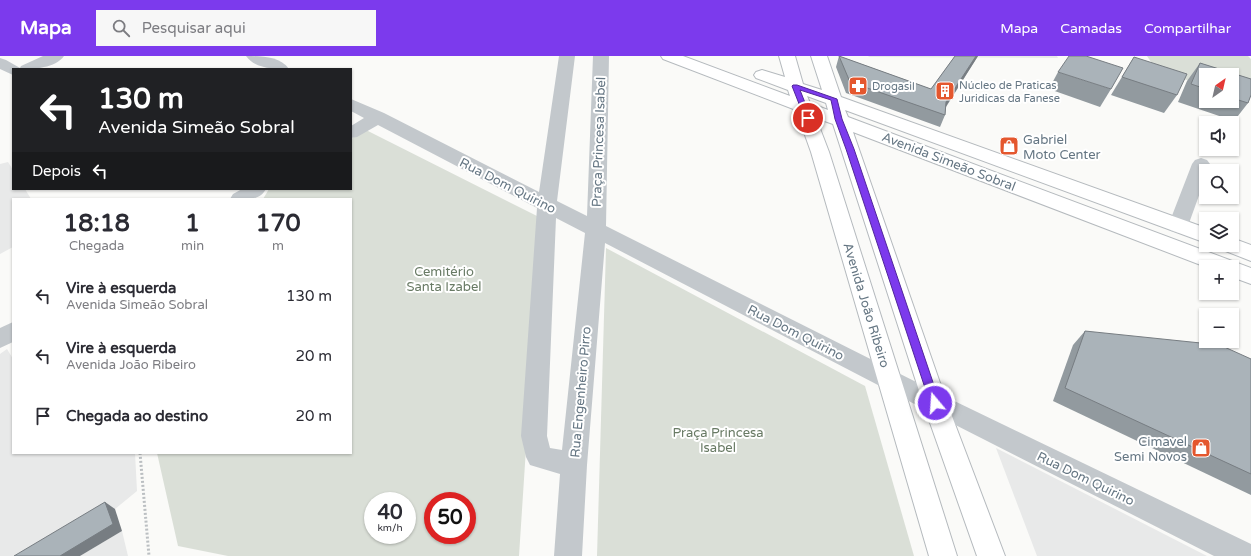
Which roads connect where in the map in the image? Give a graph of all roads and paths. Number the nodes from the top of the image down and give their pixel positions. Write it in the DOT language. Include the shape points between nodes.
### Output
graph roads {
  1 [pos="56,56"];
  2 [pos="254,56"];
  3 [pos="567,56"];
  4 [pos="601,56"];
  5 [pos="669,56"];
  6 [pos="787,56"];
  7 [pos="819,56"];
  8 [pos="0,63"];
  9 [pos="29,68"];
  10 [pos="279,68"];
  11 [pos="746,68"];
  12 [pos="12,69"];
  13 [pos="12,75"];
  14 [pos="0,81"];
  15 [pos="795,86"];
  16 [pos="834,99"];
  17 [pos="352,105"];
  18 [pos="804,106"];
  19 [pos="378,118"];
  20 [pos="839,119"];
  21 [pos="352,133"];
  22 [pos="1199,169"];
  23 [pos="229,190"];
  24 [pos="249,195"];
  25 [pos="547,205"];
  26 [pos="1178,226"];
  27 [pos="596,228"];
  28 [pos="1199,234"];
  29 [pos="1239,248"];
  30 [pos="1251,253"];
  31 [pos="1209,260"];
  32 [pos="1239,272"];
  33 [pos="1251,276"];
  34 [pos="12,332"];
  35 [pos="0,339"];
  36 [pos="890,380"];
  37 [pos="935,403"];
  38 [pos="140,454"];
  39 [pos="574,465"];
  40 [pos="149,556"];
  41 [pos="568,556"];
  42 [pos="943,556"];
  43 [pos="991,556"];
  44 [pos="1244,556"];
  1 -- 9 [label="street"];
  2 -- 10 [label="street"];
  3 -- 25 [label="street"];
  4 -- 27 [label="street, Praça Princesa Isabel"];
  5 -- 18 [label="main road, Avenida Simeão Sobral"];
  6 -- 15 [label="main road, Avenida João Ribeiro"];
  7 -- 16 [label="main road"];
  8 -- 12 [label="street"];
  11 -- 15 [label="main road, Avenida Simeão Sobral"];
  13 -- 14 [label="street"];
  15 -- 16 [label="main road, Avenida Simeão Sobral"];
  15 -- 18 [label="main road, Avenida João Ribeiro"];
  16 -- 20 [label="main road"];
  16 -- 26 [label="main road, Avenida Simeão Sobral"];
  17 -- 19 [label="street, Rua Dom Quirino"];
  18 -- 20 [label="main road, Avenida Simeão Sobral"];
  18 -- 36 [label="main road, Avenida João Ribeiro"];
  19 -- 21 [label="street"];
  19 -- 25 [label="street, Rua Dom Quirino"];
  20 -- 31 [label="main road, Avenida Simeão Sobral"];
  20 -- 37 [label="main road"];
  22 -- 26 [label="street"];
  23 -- 24 [label="street"];
  25 -- 27 [label="street, Rua Dom Quirino"];
  25 -- 39 [label="street" via="534,436 539,457"];
  26 -- 28 [label="main road, Avenida Simeão Sobral"];
  27 -- 36 [label="street, Rua Dom Quirino"];
  27 -- 39 [label="street, Rua Engenheiro Pirro"];
  29 -- 30 [label="main road"];
  32 -- 33 [label="main road"];
  34 -- 35 [label="street"];
  36 -- 37 [label="street, Rua Dom Quirino"];
  36 -- 42 [label="main road, Avenida João Ribeiro"];
  37 -- 43 [label="main road"];
  37 -- 44 [label="street, Rua Dom Quirino"];
  38 -- 40 [label="path"];
  39 -- 41 [label="street, Rua Engenheiro Pirro"];
}
